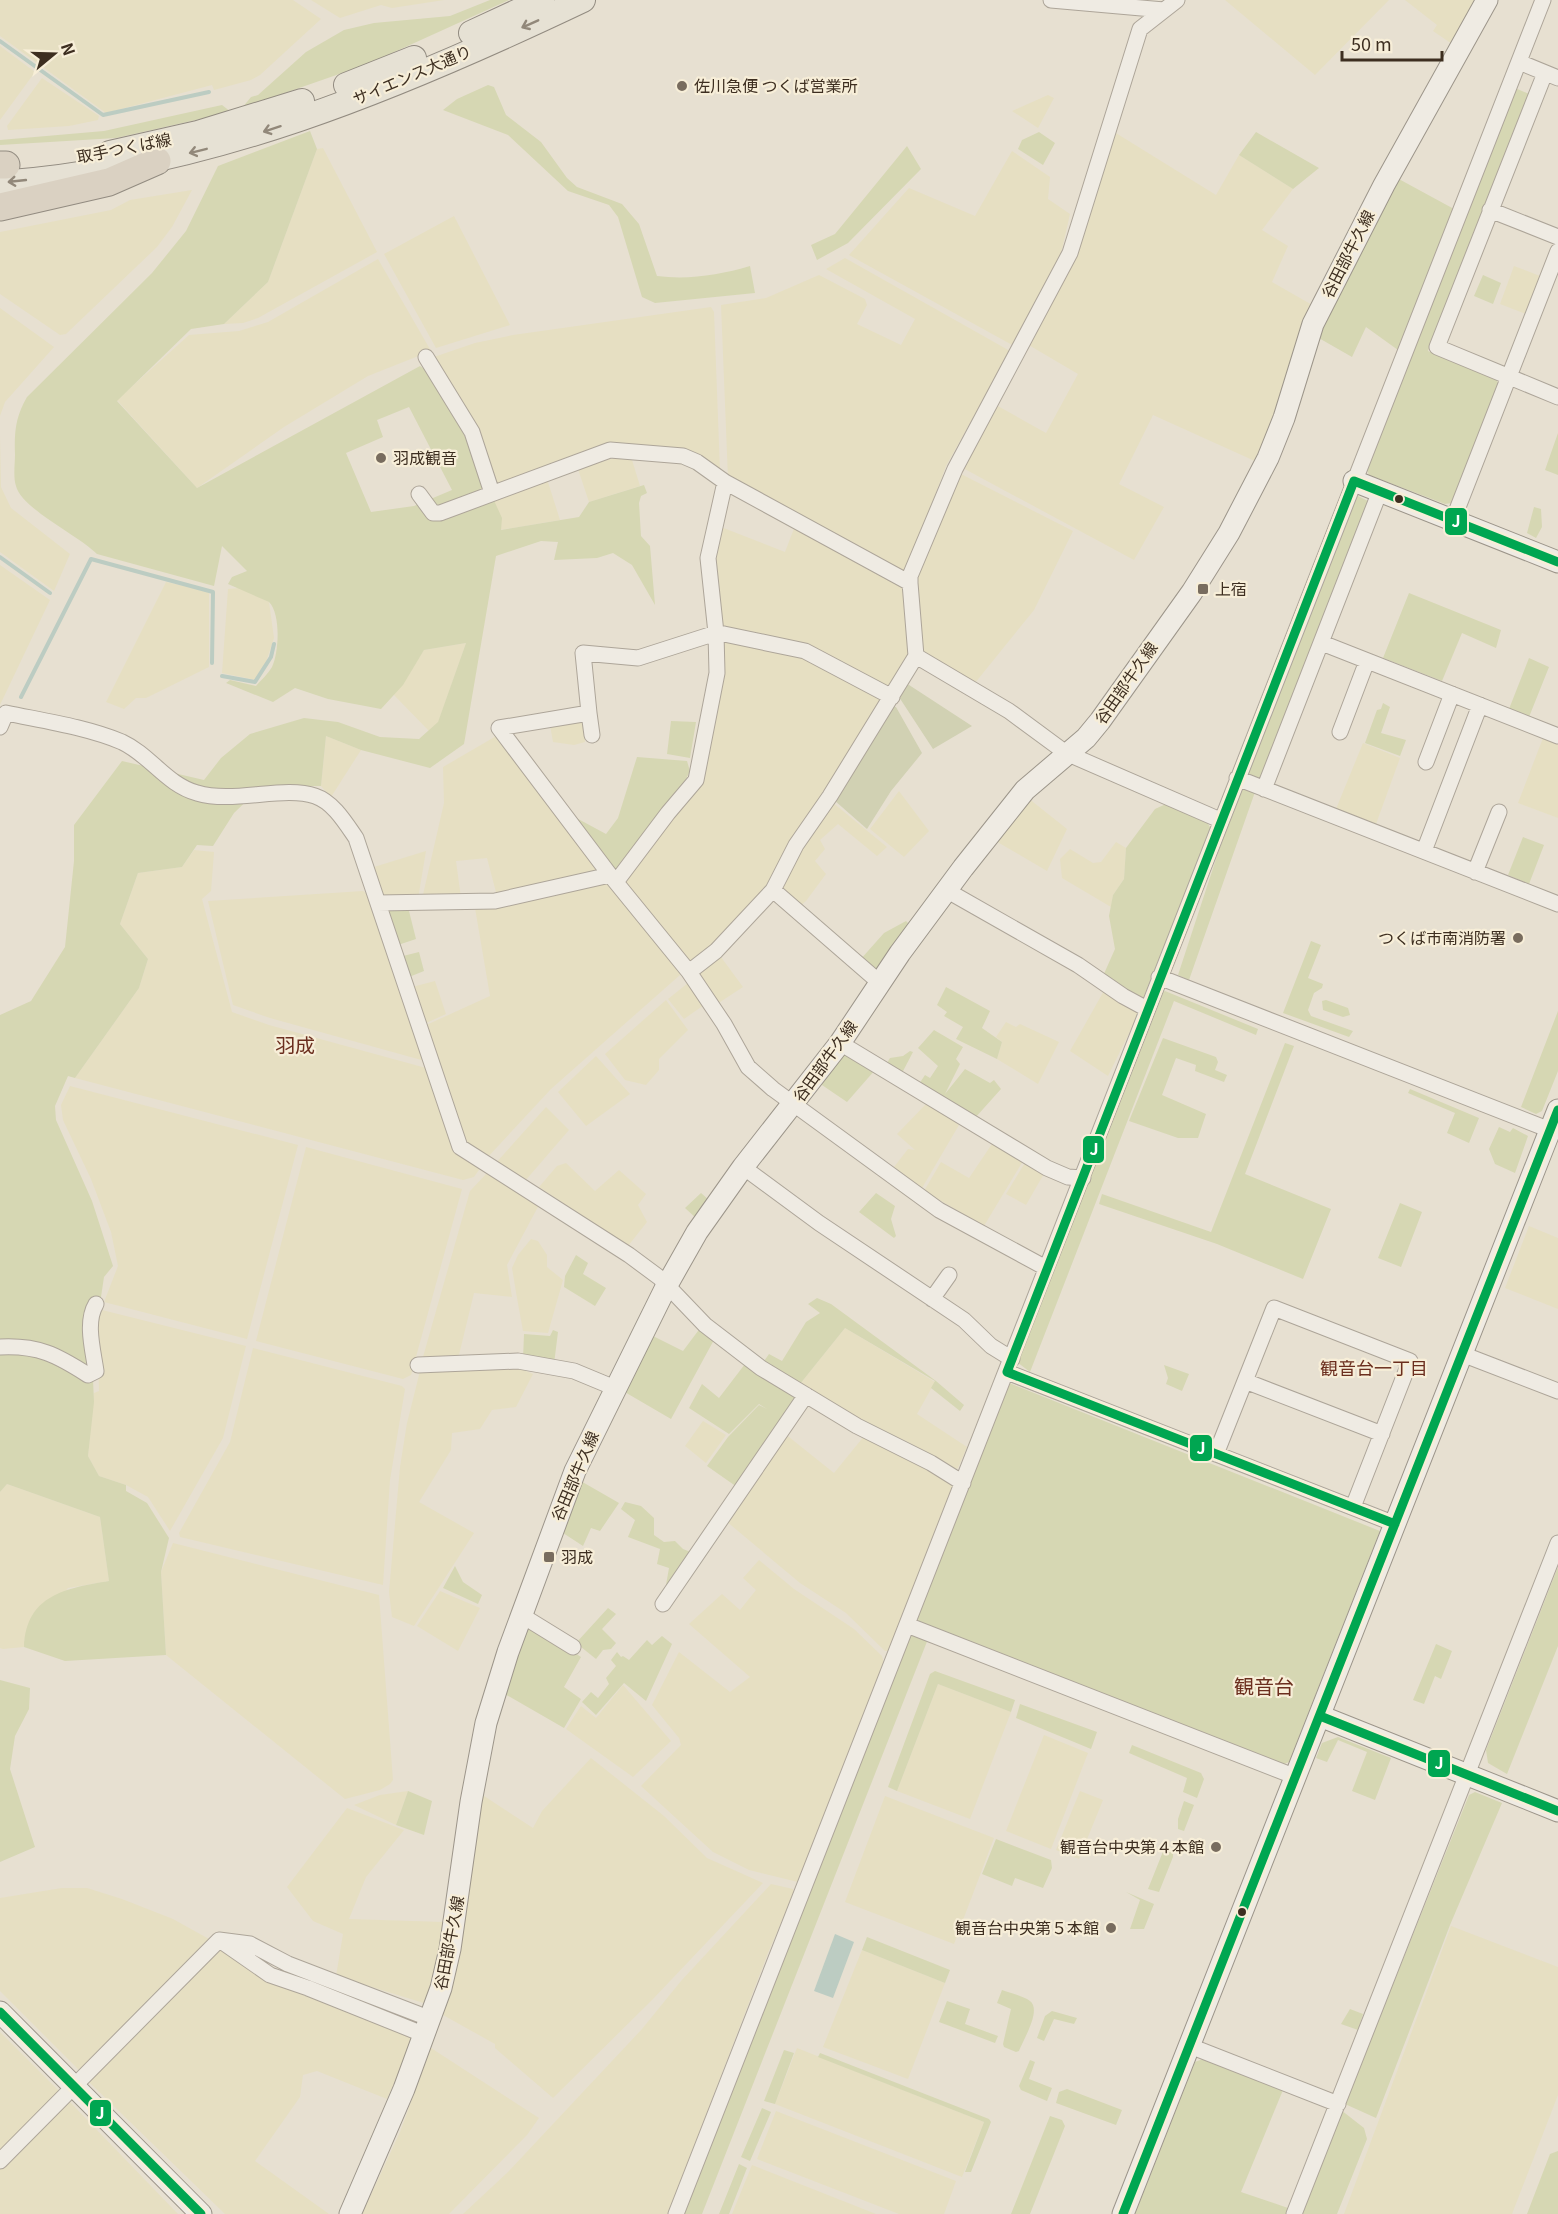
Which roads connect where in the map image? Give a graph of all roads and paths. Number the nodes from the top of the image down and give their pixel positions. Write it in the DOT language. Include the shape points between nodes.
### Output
graph roads {
  1 [pos="542,0"];
  2 [pos="583,0"];
  3 [pos="1051,0"];
  4 [pos="1177,0"];
  5 [pos="1487,0"];
  6 [pos="1543,0"];
  7 [pos="1164,10"];
  8 [pos="1519,62"];
  9 [pos="1551,75"];
  10 [pos="242,130"];
  11 [pos="158,161"];
  12 [pos="1,170"];
  13 [pos="0,207"];
  14 [pos="1490,210"];
  15 [pos="1558,237"];
  16 [pos="1558,251"];
  17 [pos="426,357"];
  18 [pos="1510,378"];
  19 [pos="1558,397"];
  20 [pos="1354,481"];
  21 [pos="725,482"];
  22 [pos="1380,492"];
  23 [pos="419,494"];
  24 [pos="492,494"];
  25 [pos="1453,520"];
  26 [pos="1558,562"];
  27 [pos="910,583"];
  28 [pos="716,633"];
  29 [pos="1322,643"];
  30 [pos="916,656"];
  31 [pos="1367,661"];
  32 [pos="1452,694"];
  33 [pos="892,697"];
  34 [pos="1480,705"];
  35 [pos="589,713"];
  36 [pos="0,727"];
  37 [pos="1340,732"];
  38 [pos="592,735"];
  39 [pos="1558,736"];
  40 [pos="1066,753"];
  41 [pos="1426,762"];
  42 [pos="1237,778"];
  43 [pos="1264,789"];
  44 [pos="1499,812"];
  45 [pos="1220,820"];
  46 [pos="1424,851"];
  47 [pos="1475,872"];
  48 [pos="613,879"];
  49 [pos="773,890"];
  50 [pos="946,890"];
  51 [pos="378,903"];
  52 [pos="1558,904"];
  53 [pos="689,972"];
  54 [pos="1159,976"];
  55 [pos="879,982"];
  56 [pos="1147,1009"];
  57 [pos="840,1043"];
  58 [pos="794,1104"];
  59 [pos="1558,1110"];
  60 [pos="1550,1131"];
  61 [pos="743,1167"];
  62 [pos="1083,1178"];
  63 [pos="1046,1268"];
  64 [pos="949,1275"];
  65 [pos="667,1285"];
  66 [pos="932,1299"];
  67 [pos="96,1304"];
  68 [pos="0,1347"];
  69 [pos="1462,1354"];
  70 [pos="418,1365"];
  71 [pos="1010,1365"];
  72 [pos="1245,1381"];
  73 [pos="615,1388"];
  74 [pos="1558,1391"];
  75 [pos="806,1395"];
  76 [pos="1382,1434"];
  77 [pos="1216,1454"];
  78 [pos="963,1483"];
  79 [pos="1353,1508"];
  80 [pos="1395,1524"];
  81 [pos="1558,1543"];
  82 [pos="663,1604"];
  83 [pos="521,1615"];
  84 [pos="907,1625"];
  85 [pos="573,1647"];
  86 [pos="1320,1716"];
  87 [pos="1466,1774"];
  88 [pos="1296,1777"];
  89 [pos="1558,1811"];
  90 [pos="0,2012"];
  91 [pos="428,2027"];
  92 [pos="1190,2046"];
  93 [pos="74,2086"];
  94 [pos="1338,2104"];
  95 [pos="0,2161"];
  96 [pos="201,2214"];
  97 [pos="350,2214"];
  98 [pos="676,2214"];
  99 [pos="1123,2214"];
  100 [pos="1294,2214"];
  1 -- 10 [label="main road, サイエンス大通り"];
  2 -- 10 [label="main road, サイエンス大通り, one-way" via="384,88"];
  3 -- 7 [label="street"];
  4 -- 7 [label="street"];
  5 -- 40 [label="main road, 谷田部牛久線" via="1312,324 1272,448 1221,548 1100,721"];
  6 -- 8 [label="street"];
  7 -- 27 [label="street" via="1140,29 1070,253 955,469"];
  8 -- 9 [label="street"];
  8 -- 20 [label="street"];
  9 -- 14 [label="street"];
  10 -- 11 [label="main road, 取手つくば線, one-way"];
  10 -- 12 [label="main road, 取手つくば線"];
  11 -- 12 [label="main road, 取手つくば線, one-way" via="99,172"];
  11 -- 13 [label="highway" via="109,182"];
  14 -- 15 [label="street"];
  14 -- 18 [label="street" via="1437,347"];
  16 -- 18 [label="street"];
  17 -- 24 [label="street" via="472,432"];
  18 -- 19 [label="street"];
  18 -- 25 [label="street"];
  20 -- 22 [label="main road"];
  20 -- 42 [label="street"];
  21 -- 24 [label="street" via="683,456 610,450"];
  21 -- 27 [label="street"];
  21 -- 28 [label="street" via="708,558"];
  22 -- 25 [label="main road"];
  22 -- 29 [label="street"];
  23 -- 24 [label="street" via="433,513"];
  25 -- 26 [label="main road"];
  27 -- 30 [label="street"];
  28 -- 33 [label="street" via="805,651"];
  28 -- 35 [label="street" via="639,658 583,653"];
  28 -- 48 [label="street" via="717,673 696,780"];
  29 -- 31 [label="street"];
  29 -- 43 [label="street"];
  30 -- 33 [label="street"];
  30 -- 40 [label="street" via="1009,711"];
  31 -- 32 [label="street"];
  31 -- 37 [label="street"];
  32 -- 34 [label="street"];
  32 -- 41 [label="street"];
  33 -- 49 [label="street" via="796,845"];
  34 -- 39 [label="street"];
  34 -- 46 [label="street"];
  35 -- 38 [label="street"];
  35 -- 48 [label="street" via="499,729"];
  36 -- 51 [label="street" via="6,713 121,742 143,754 182,789 211,797 297,793 326,801 356,838"];
  40 -- 45 [label="street"];
  40 -- 50 [label="main road, 谷田部牛久線" via="1025,790"];
  42 -- 43 [label="street"];
  42 -- 45 [label="street"];
  43 -- 46 [label="street"];
  44 -- 47 [label="street"];
  45 -- 54 [label="street"];
  46 -- 47 [label="street"];
  47 -- 52 [label="street"];
  48 -- 51 [label="street" via="495,901"];
  48 -- 53 [label="street"];
  49 -- 53 [label="street" via="716,951"];
  49 -- 55 [label="street"];
  50 -- 55 [label="main road, 谷田部牛久線"];
  50 -- 56 [label="street"];
  51 -- 65 [label="street" via="459,1147 612,1244"];
  53 -- 58 [label="street" via="748,1067"];
  54 -- 56 [label="street"];
  54 -- 60 [label="street"];
  55 -- 57 [label="main road, 谷田部牛久線"];
  56 -- 62 [label="street"];
  57 -- 58 [label="main road, 谷田部牛久線"];
  57 -- 62 [label="street" via="1047,1168 1068,1177"];
  58 -- 61 [label="main road, 谷田部牛久線"];
  58 -- 63 [label="street" via="939,1210"];
  59 -- 60 [label="main road"];
  60 -- 69 [label="main road"];
  61 -- 65 [label="main road, 谷田部牛久線" via="697,1232"];
  61 -- 66 [label="street"];
  62 -- 63 [label="street"];
  63 -- 71 [label="street"];
  64 -- 66 [label="street"];
  65 -- 73 [label="main road, 谷田部牛久線"];
  65 -- 75 [label="street" via="705,1325 761,1368"];
  66 -- 71 [label="street" via="964,1320"];
  67 -- 68 [label="street" via="91,1323 96,1371 88,1375 43,1350"];
  69 -- 74 [label="street"];
  69 -- 80 [label="main road"];
  70 -- 73 [label="street" via="518,1361 574,1371"];
  71 -- 77 [label="street"];
  71 -- 78 [label="street"];
  72 -- 76 [label="street"];
  72 -- 76 [label="street" via="1274,1308 1410,1361"];
  72 -- 77 [label="street"];
  73 -- 83 [label="main road, 谷田部牛久線" via="572,1480"];
  75 -- 78 [label="street"];
  75 -- 82 [label="street"];
  76 -- 79 [label="street"];
  77 -- 79 [label="street"];
  78 -- 84 [label="street"];
  79 -- 80 [label="street"];
  80 -- 86 [label="main road"];
  81 -- 87 [label="street"];
  83 -- 85 [label="street"];
  83 -- 91 [label="main road, 谷田部牛久線" via="486,1723 450,1949"];
  84 -- 88 [label="street"];
  84 -- 98 [label="street"];
  86 -- 87 [label="main road"];
  86 -- 88 [label="main road"];
  87 -- 89 [label="main road"];
  87 -- 94 [label="street"];
  88 -- 92 [label="main road"];
  90 -- 93 [label="main road"];
  91 -- 93 [label="street" via="250,1944 219,1940"];
  91 -- 97 [label="main road, 谷田部牛久線"];
  92 -- 94 [label="street"];
  92 -- 99 [label="main road"];
  93 -- 95 [label="street"];
  93 -- 96 [label="main road"];
  94 -- 100 [label="street"];
}
